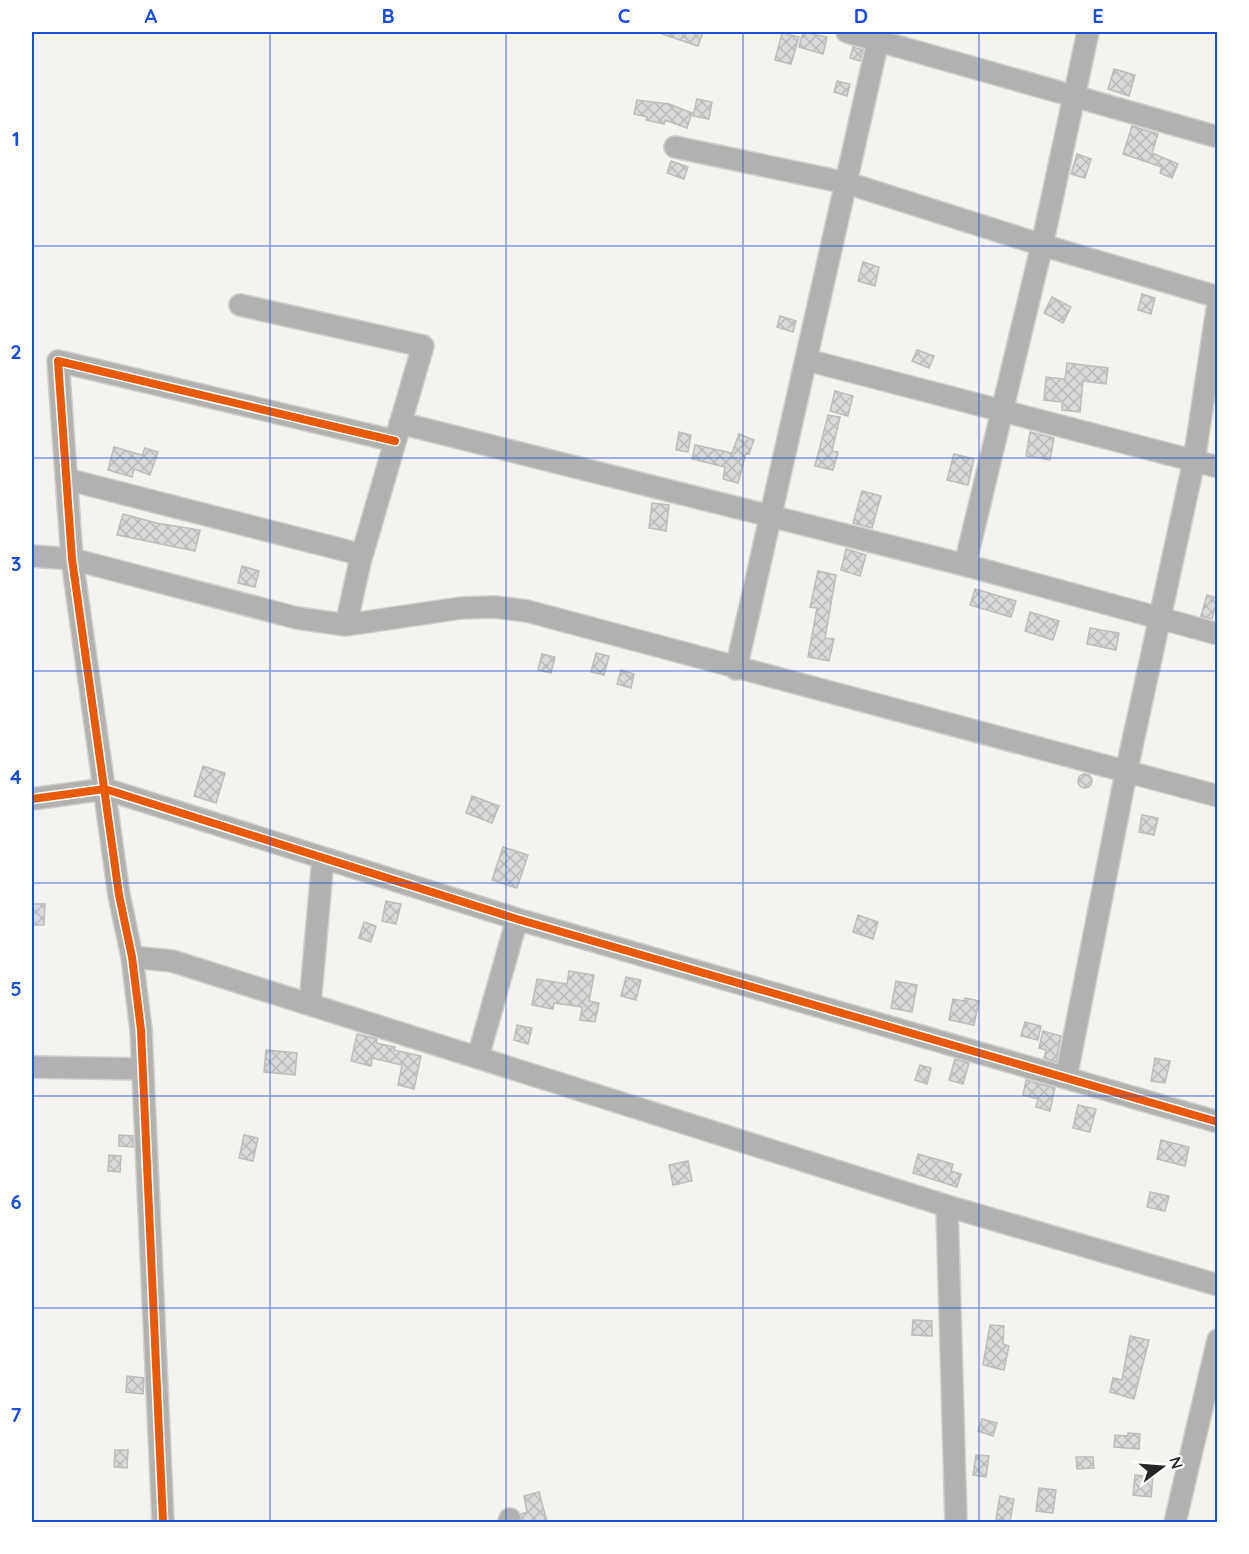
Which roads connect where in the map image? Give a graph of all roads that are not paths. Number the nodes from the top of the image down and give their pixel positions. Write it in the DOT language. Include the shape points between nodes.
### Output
graph roads {
  1 [pos="847,32"];
  2 [pos="1088,32"];
  3 [pos="879,35"];
  4 [pos="1074,97"];
  5 [pos="1218,137"];
  6 [pos="675,147"];
  7 [pos="847,183"];
  8 [pos="1042,245"];
  9 [pos="1218,297"];
  10 [pos="1218,303"];
  11 [pos="240,304"];
  12 [pos="807,360"];
  13 [pos="1002,412"];
  14 [pos="398,432"];
  15 [pos="1194,460"];
  16 [pos="1218,467"];
  17 [pos="66,479"];
  18 [pos="769,516"];
  19 [pos="32,556"];
  20 [pos="72,559"];
  21 [pos="360,562"];
  22 [pos="965,565"];
  23 [pos="1158,620"];
  24 [pos="346,625"];
  25 [pos="1218,634"];
  26 [pos="736,669"];
  27 [pos="1126,773"];
  28 [pos="105,789"];
  29 [pos="1218,795"];
  30 [pos="32,799"];
  31 [pos="322,858"];
  32 [pos="517,919"];
  33 [pos="132,957"];
  34 [pos="310,1004"];
  35 [pos="478,1057"];
  36 [pos="32,1067"];
  37 [pos="143,1069"];
  38 [pos="1066,1077"];
  39 [pos="1218,1122"];
  40 [pos="947,1206"];
  41 [pos="1218,1286"];
  42 [pos="1218,1340"];
  43 [pos="163,1522"];
  44 [pos="956,1522"];
  45 [pos="1175,1522"];
  1 -- 3 [label="street"];
  2 -- 4 [label="street"];
  3 -- 4 [label="street"];
  3 -- 7 [label="street"];
  4 -- 5 [label="street"];
  4 -- 8 [label="street"];
  6 -- 7 [label="street"];
  7 -- 8 [label="street"];
  7 -- 12 [label="street"];
  8 -- 9 [label="street"];
  8 -- 13 [label="street"];
  10 -- 15 [label="street"];
  11 -- 14 [label="street" via="423,346"];
  12 -- 13 [label="street"];
  12 -- 18 [label="street"];
  13 -- 15 [label="street"];
  13 -- 22 [label="street"];
  14 -- 17 [label="street" via="58,361"];
  14 -- 18 [label="street"];
  14 -- 21 [label="street"];
  15 -- 16 [label="street"];
  15 -- 23 [label="street"];
  17 -- 20 [label="street"];
  17 -- 21 [label="street" via="355,553"];
  18 -- 22 [label="street"];
  18 -- 26 [label="street"];
  19 -- 20 [label="street"];
  20 -- 24 [label="street" via="297,618"];
  20 -- 28 [label="street"];
  21 -- 24 [label="street"];
  22 -- 23 [label="street"];
  23 -- 25 [label="street"];
  23 -- 27 [label="street"];
  24 -- 26 [label="street" via="461,608 495,607 527,611"];
  26 -- 27 [label="street"];
  27 -- 29 [label="street"];
  27 -- 38 [label="street"];
  28 -- 30 [label="street"];
  28 -- 31 [label="street"];
  28 -- 33 [label="street" via="119,896"];
  31 -- 32 [label="street"];
  31 -- 34 [label="street"];
  32 -- 35 [label="street"];
  32 -- 38 [label="street"];
  33 -- 34 [label="street" via="172,961"];
  33 -- 37 [label="street"];
  34 -- 35 [label="street"];
  35 -- 40 [label="street"];
  36 -- 37 [label="street"];
  37 -- 43 [label="street"];
  38 -- 39 [label="street"];
  40 -- 41 [label="street"];
  40 -- 44 [label="street"];
  42 -- 45 [label="street"];
}
